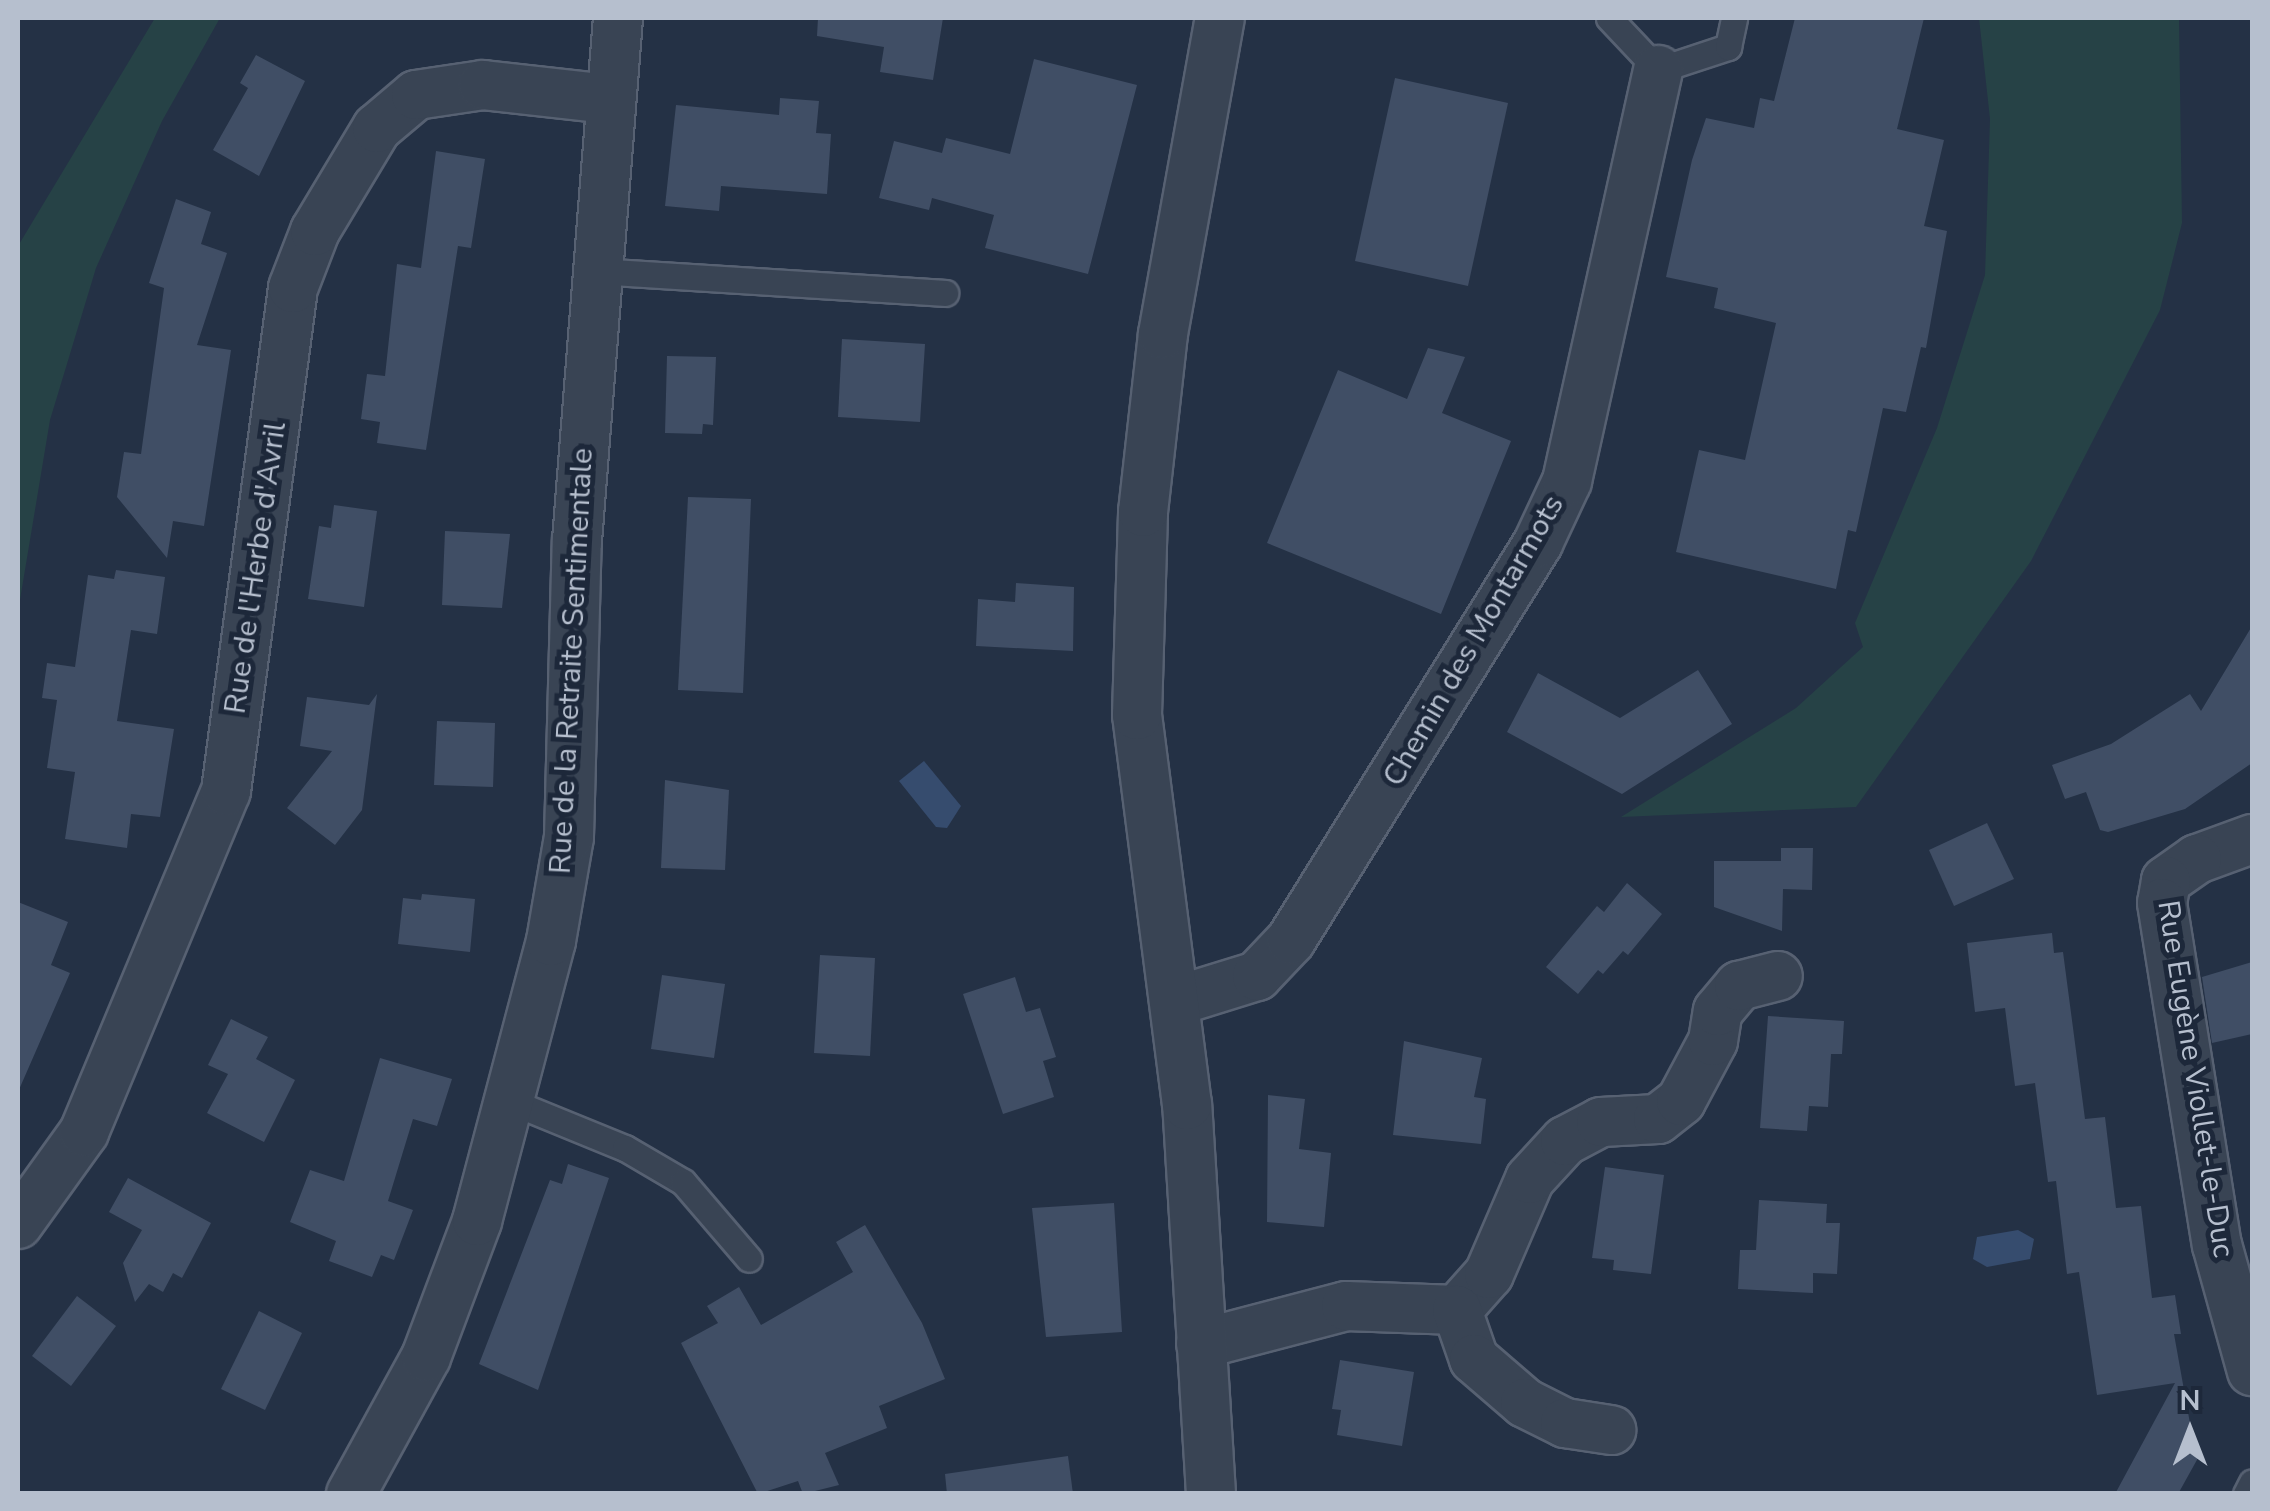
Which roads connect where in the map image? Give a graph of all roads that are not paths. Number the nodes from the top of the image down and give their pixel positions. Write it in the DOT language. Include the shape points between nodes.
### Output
graph roads {
  1 [pos="618,18"];
  2 [pos="1220,18"];
  3 [pos="1610,18"];
  4 [pos="1734,18"];
  5 [pos="1658,70"];
  6 [pos="608,99"];
  7 [pos="597,271"];
  8 [pos="946,293"];
  9 [pos="2252,838"];
  10 [pos="1778,976"];
  11 [pos="1176,1001"];
  12 [pos="512,1102"];
  13 [pos="18,1224"];
  14 [pos="749,1259"];
  15 [pos="1457,1310"];
  16 [pos="1201,1344"];
  17 [pos="2252,1371"];
  18 [pos="1611,1430"];
  19 [pos="2252,1482"];
  20 [pos="352,1494"];
  21 [pos="1211,1494"];
  22 [pos="2246,1494"];
  1 -- 6 [label="street, Rue de la Retraite Sentimentale"];
  2 -- 11 [label="street" via="1163,334 1143,512 1138,715"];
  3 -- 5 [label="lane"];
  4 -- 5 [label="lane" via="1728,47"];
  5 -- 11 [label="street, Chemin des Montarmots" via="1567,481 1538,543 1291,940 1257,976"];
  6 -- 7 [label="street, Rue de la Retraite Sentimentale"];
  6 -- 13 [label="street, Rue de l'Herbe d'Avril" via="482,85 416,95 376,128 315,231 293,288 218,818 84,1132"];
  7 -- 8 [label="lane"];
  7 -- 12 [label="street, Rue de la Retraite Sentimentale" via="577,541 569,836"];
  9 -- 17 [label="street, Rue Eugène Viollet-le-Duc" via="2197,859 2166,881 2162,903 2217,1245"];
  10 -- 15 [label="street" via="1739,986 1718,1011 1712,1041 1681,1101 1658,1119 1601,1122 1565,1141 1530,1179 1489,1274"];
  11 -- 16 [label="street"];
  12 -- 14 [label="lane" via="625,1148 683,1182"];
  12 -- 20 [label="street, Rue de la Retraite Sentimentale" via="478,1221 426,1357"];
  15 -- 16 [label="street" via="1346,1306"];
  15 -- 18 [label="street" via="1474,1358 1525,1403 1565,1423"];
  16 -- 21 [label="street"];
  19 -- 22 [label="lane"];
}
